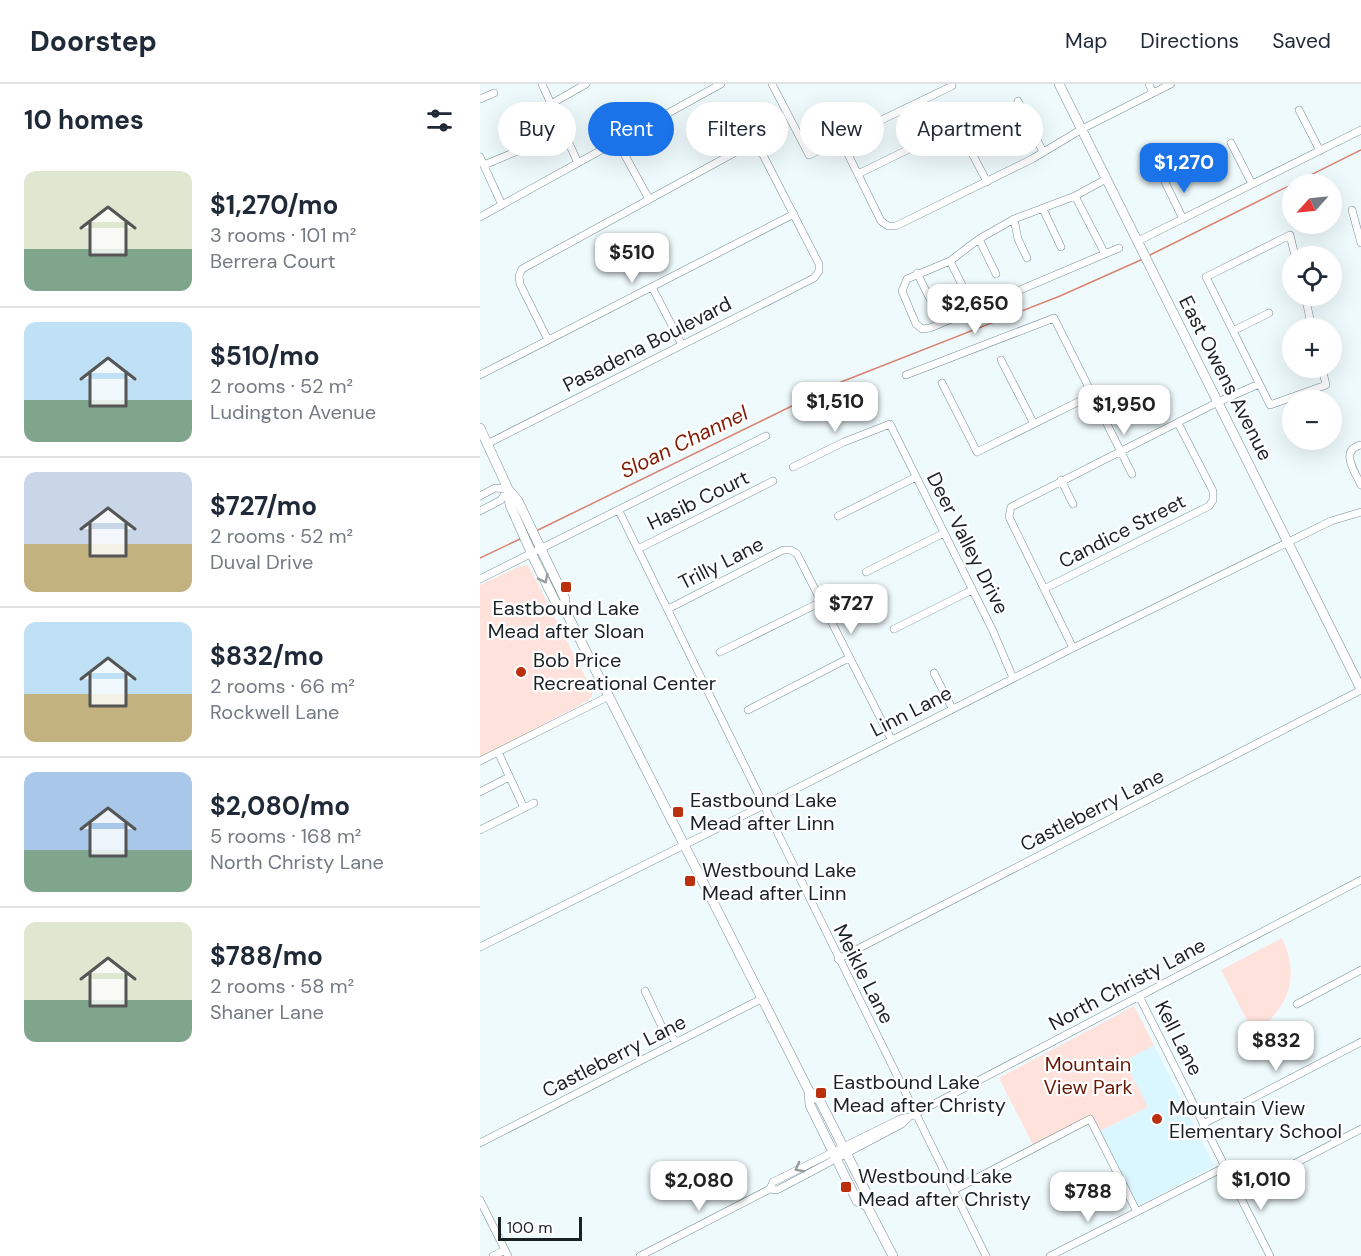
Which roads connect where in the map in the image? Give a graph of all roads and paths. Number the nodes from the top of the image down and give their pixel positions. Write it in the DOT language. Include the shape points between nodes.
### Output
graph roads {
  1 [pos="542,84"];
  2 [pos="586,84"];
  3 [pos="721,84"];
  4 [pos="772,84"];
  5 [pos="1059,84"];
  6 [pos="1149,84"];
  7 [pos="1171,84"];
  8 [pos="952,86"];
  9 [pos="494,93"];
  10 [pos="1153,93"];
  11 [pos="480,99"];
  12 [pos="550,102"];
  13 [pos="554,102"];
  14 [pos="674,110"];
  15 [pos="1299,110"];
  16 [pos="884,119"];
  17 [pos="1082,129"];
  18 [pos="1361,130"];
  19 [pos="800,140"];
  20 [pos="1231,143"];
  21 [pos="1320,151"];
  22 [pos="1043,152"];
  23 [pos="506,156"];
  24 [pos="575,156"];
  25 [pos="590,156"];
  26 [pos="625,156"];
  27 [pos="850,156"];
  28 [pos="1036,156"];
  29 [pos="480,157"];
  30 [pos="578,163"];
  31 [pos="484,165"];
  32 [pos="858,174"];
  33 [pos="1106,179"];
  34 [pos="1164,180"];
  35 [pos="987,182"];
  36 [pos="1252,184"];
  37 [pos="1075,196"];
  38 [pos="649,200"];
  39 [pos="502,205"];
  40 [pos="1043,209"];
  41 [pos="1352,210"];
  42 [pos="794,214"];
  43 [pos="480,217"];
  44 [pos="1014,219"];
  45 [pos="1183,219"];
  46 [pos="979,239"];
  47 [pos="1138,241"];
  48 [pos="1361,243"];
  49 [pos="1293,246"];
  50 [pos="1061,247"];
  51 [pos="1119,248"];
  52 [pos="1105,254"];
  53 [pos="1027,258"];
  54 [pos="950,261"];
  55 [pos="917,273"];
  56 [pos="996,274"];
  57 [pos="962,285"];
  58 [pos="652,287"];
  59 [pos="930,299"];
  60 [pos="1269,313"];
  61 [pos="1233,331"];
  62 [pos="548,340"];
  63 [pos="682,345"];
  64 [pos="1001,360"];
  65 [pos="480,375"];
  66 [pos="906,375"];
  67 [pos="1324,378"];
  68 [pos="942,383"];
  69 [pos="1259,384"];
  70 [pos="1092,395"];
  71 [pos="1218,402"];
  72 [pos="1178,423"];
  73 [pos="1034,424"];
  74 [pos="480,428"];
  75 [pos="766,436"];
  76 [pos="487,444"];
  77 [pos="1361,445"];
  78 [pos="1120,451"];
  79 [pos="793,467"];
  80 [pos="1132,474"];
  81 [pos="916,477"];
  82 [pos="1061,480"];
  83 [pos="773,482"];
  84 [pos="1361,485"];
  85 [pos="508,489"];
  86 [pos="480,496"];
  87 [pos="1073,504"];
  88 [pos="480,511"];
  89 [pos="619,511"];
  90 [pos="1361,512"];
  91 [pos="838,516"];
  92 [pos="944,533"];
  93 [pos="1289,542"];
  94 [pos="534,548"];
  95 [pos="638,549"];
  96 [pos="866,572"];
  97 [pos="480,579"];
  98 [pos="1044,589"];
  99 [pos="972,590"];
  100 [pos="821,602"];
  101 [pos="668,609"];
  102 [pos="894,629"];
  103 [pos="1073,648"];
  104 [pos="720,652"];
  105 [pos="849,658"];
  106 [pos="934,672"];
  107 [pos="1013,678"];
  108 [pos="1361,690"];
  109 [pos="609,696"];
  110 [pos="952,708"];
  111 [pos="748,710"];
  112 [pos="891,739"];
  113 [pos="498,752"];
  114 [pos="480,761"];
  115 [pos="509,777"];
  116 [pos="480,792"];
  117 [pos="534,803"];
  118 [pos="764,805"];
  119 [pos="524,808"];
  120 [pos="480,830"];
  121 [pos="685,845"];
  122 [pos="1361,880"];
  123 [pos="480,947"];
  124 [pos="838,959"];
  125 [pos="1361,970"];
  126 [pos="645,991"];
  127 [pos="1139,996"];
  128 [pos="763,998"];
  129 [pos="1296,1004"];
  130 [pos="676,1042"];
  131 [pos="1361,1042"];
  132 [pos="809,1091"];
  133 [pos="912,1115"];
  134 [pos="1203,1124"];
  135 [pos="1361,1129"];
  136 [pos="480,1143"];
  137 [pos="844,1150"];
  138 [pos="834,1155"];
  139 [pos="1225,1167"];
  140 [pos="954,1190"];
  141 [pos="1238,1193"];
  142 [pos="480,1200"];
  143 [pos="867,1206"];
  144 [pos="1137,1212"];
  145 [pos="507,1253"];
  146 [pos="493,1256"];
  147 [pos="640,1256"];
  148 [pos="893,1256"];
  149 [pos="986,1256"];
  150 [pos="1050,1256"];
  151 [pos="1270,1256"];
  1 -- 12 [label="street"];
  2 -- 13 [label="street"];
  3 -- 14 [label="street"];
  4 -- 19 [label="street"];
  5 -- 17 [label="main road, East Owens Avenue"];
  6 -- 10 [label="street"];
  7 -- 10 [label="street"];
  8 -- 16 [label="street"];
  9 -- 11 [label="street"];
  10 -- 17 [label="street"];
  15 -- 21 [label="street"];
  17 -- 22 [label="street"];
  17 -- 33 [label="main road, East Owens Avenue"];
  18 -- 21 [label="street"];
  20 -- 36 [label="street"];
  21 -- 36 [label="street"];
  23 -- 31 [label="street"];
  24 -- 30 [label="street"];
  25 -- 30 [label="street"];
  26 -- 38 [label="street"];
  27 -- 32 [label="street"];
  28 -- 35 [label="street"];
  29 -- 31 [label="street"];
  30 -- 39 [label="street"];
  31 -- 39 [label="street"];
  32 -- 35 [label="street" via="881,221 888,226 896,226"];
  32 -- 35 [label="street" via="950,129 963,136"];
  33 -- 37 [label="street"];
  33 -- 47 [label="main road, East Owens Avenue"];
  34 -- 45 [label="street"];
  36 -- 45 [label="street"];
  37 -- 40 [label="street"];
  37 -- 52 [label="street"];
  38 -- 42 [label="street" via="753,146 761,151"];
  38 -- 62 [label="street" via="522,269 520,284"];
  39 -- 43 [label="street"];
  40 -- 44 [label="street"];
  40 -- 50 [label="street"];
  41 -- 48 [label="street"];
  42 -- 58 [label="street"];
  42 -- 63 [label="street, Pasadena Boulevard" via="819,264 814,278"];
  44 -- 46 [label="street"];
  44 -- 53 [label="street"];
  45 -- 47 [label="street"];
  46 -- 54 [label="street"];
  46 -- 56 [label="street"];
  47 -- 71 [label="main road, East Owens Avenue"];
  49 -- 61 [label="street" via="1290,235 1206,278"];
  51 -- 52 [label="street"];
  52 -- 55 [label="street" via="930,328 919,327 902,291 907,279"];
  54 -- 55 [label="street"];
  54 -- 57 [label="street"];
  55 -- 59 [label="street"];
  58 -- 62 [label="street"];
  58 -- 63 [label="street"];
  60 -- 61 [label="street"];
  61 -- 69 [label="street"];
  62 -- 65 [label="street"];
  63 -- 76 [label="street, Pasadena Boulevard"];
  64 -- 73 [label="street"];
  66 -- 70 [label="street" via="1054,318"];
  67 -- 69 [label="street" via="1326,385 1270,405"];
  68 -- 73 [label="street" via="977,452"];
  69 -- 71 [label="street"];
  70 -- 73 [label="street"];
  70 -- 78 [label="street"];
  71 -- 72 [label="street"];
  71 -- 93 [label="main road, East Owens Avenue"];
  72 -- 78 [label="street"];
  72 -- 98 [label="street, Candice Street" via="1213,491 1209,506"];
  74 -- 76 [label="main road"];
  75 -- 89 [label="street"];
  76 -- 85 [label="main road"];
  77 -- 84 [label="street" via="1352,448 1349,461"];
  78 -- 80 [label="street"];
  78 -- 82 [label="street"];
  79 -- 81 [label="street, Deer Valley Drive" via="890,424"];
  81 -- 91 [label="street"];
  81 -- 92 [label="street, Deer Valley Drive"];
  82 -- 87 [label="street"];
  82 -- 98 [label="street" via="1014,503 1010,510 1009,517"];
  83 -- 95 [label="street, Hasib Court"];
  85 -- 86 [label="street" via="495,488"];
  85 -- 88 [label="street" via="501,500"];
  85 -- 94 [label="main road" via="510,505"];
  89 -- 94 [label="street"];
  89 -- 95 [label="street, Meikle Lane"];
  90 -- 93 [label="street, Linn Lane"];
  92 -- 96 [label="street"];
  92 -- 99 [label="street, Deer Valley Drive"];
  93 -- 103 [label="street, Linn Lane"];
  93 -- 108 [label="main road, East Owens Avenue"];
  94 -- 97 [label="street"];
  94 -- 109 [label="main road" via="565,599 564,608"];
  95 -- 101 [label="street, Meikle Lane"];
  98 -- 103 [label="street"];
  99 -- 102 [label="street"];
  99 -- 107 [label="street, Deer Valley Drive"];
  100 -- 101 [label="street, Trilly Lane" via="797,555 783,550"];
  100 -- 104 [label="street"];
  100 -- 105 [label="street"];
  101 -- 118 [label="street, Meikle Lane"];
  103 -- 107 [label="street, Linn Lane"];
  105 -- 111 [label="street"];
  105 -- 112 [label="street"];
  106 -- 110 [label="street"];
  107 -- 110 [label="street, Linn Lane"];
  108 -- 124 [label="street, Castleberry Lane"];
  109 -- 113 [label="street"];
  109 -- 121 [label="main road"];
  110 -- 112 [label="street, Linn Lane"];
  112 -- 118 [label="street, Linn Lane"];
  113 -- 114 [label="street"];
  113 -- 115 [label="street"];
  115 -- 116 [label="street"];
  115 -- 119 [label="street"];
  117 -- 119 [label="street"];
  118 -- 121 [label="street, Linn Lane"];
  118 -- 124 [label="street, Meikle Lane"];
  119 -- 120 [label="street"];
  121 -- 123 [label="street, Linn Lane"];
  121 -- 128 [label="main road"];
  122 -- 127 [label="street, North Christy Lane"];
  124 -- 133 [label="street, Meikle Lane"];
  125 -- 129 [label="street"];
  126 -- 130 [label="street" via="662,1027"];
  127 -- 133 [label="street, North Christy Lane"];
  127 -- 134 [label="street, Kell Lane"];
  128 -- 130 [label="street, Castleberry Lane"];
  128 -- 132 [label="main road"];
  130 -- 136 [label="street, Castleberry Lane"];
  131 -- 134 [label="street"];
  132 -- 137 [label="main road" via="820,1101"];
  132 -- 138 [label="main road" via="810,1105"];
  133 -- 137 [label="street, North Christy Lane"];
  133 -- 140 [label="street, Meikle Lane"];
  134 -- 139 [label="street, Kell Lane"];
  135 -- 141 [label="street"];
  137 -- 138 [label="street, North Christy Lane"];
  137 -- 143 [label="main road" via="868,1196"];
  138 -- 143 [label="main road" via="857,1202"];
  138 -- 147 [label="street, North Christy Lane" via="773,1182 770,1189"];
  139 -- 141 [label="street, Kell Lane"];
  139 -- 144 [label="street"];
  140 -- 144 [label="street" via="1090,1119"];
  140 -- 149 [label="street, Meikle Lane"];
  141 -- 151 [label="street, Kell Lane"];
  142 -- 145 [label="street"];
  143 -- 148 [label="main road"];
  144 -- 150 [label="street"];
  145 -- 146 [label="street"];
}
